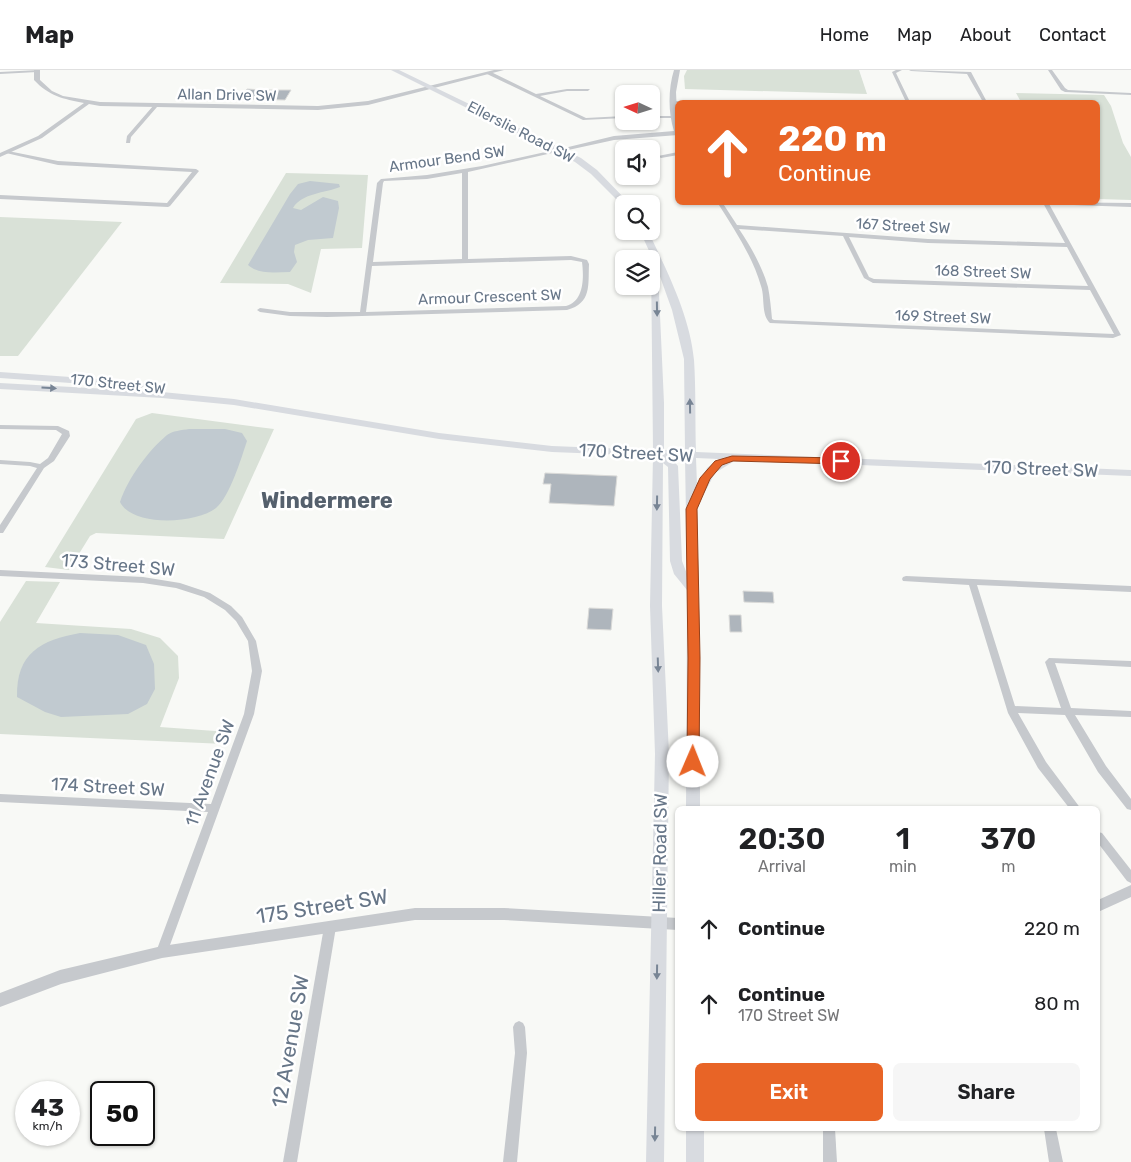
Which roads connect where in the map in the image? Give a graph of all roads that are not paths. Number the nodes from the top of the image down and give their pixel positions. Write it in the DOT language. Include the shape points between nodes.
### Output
graph roads {
  1 [pos="37,70"];
  2 [pos="394,70"];
  3 [pos="502,70"];
  4 [pos="677,70"];
  5 [pos="895,70"];
  6 [pos="900,70"];
  7 [pos="911,70"];
  8 [pos="1050,70"];
  9 [pos="404,72"];
  10 [pos="0,73"];
  11 [pos="489,73"];
  12 [pos="433,87"];
  13 [pos="588,90"];
  14 [pos="1131,94"];
  15 [pos="536,95"];
  16 [pos="907,100"];
  17 [pos="984,100"];
  18 [pos="674,102"];
  19 [pos="87,103"];
  20 [pos="155,107"];
  21 [pos="660,117"];
  22 [pos="674,117"];
  23 [pos="615,118"];
  24 [pos="675,121"];
  25 [pos="675,134"];
  26 [pos="128,142"];
  27 [pos="559,150"];
  28 [pos="8,152"];
  29 [pos="675,153"];
  30 [pos="0,155"];
  31 [pos="661,156"];
  32 [pos="465,171"];
  33 [pos="617,195"];
  34 [pos="0,197"];
  35 [pos="1100,204"];
  36 [pos="721,205"];
  37 [pos="1048,205"];
  38 [pos="1131,205"];
  39 [pos="736,227"];
  40 [pos="845,235"];
  41 [pos="1070,245"];
  42 [pos="465,262"];
  43 [pos="369,264"];
  44 [pos="660,272"];
  45 [pos="1092,288"];
  46 [pos="655,295"];
  47 [pos="260,310"];
  48 [pos="363,313"];
  49 [pos="658,346"];
  50 [pos="0,375"];
  51 [pos="0,386"];
  52 [pos="234,402"];
  53 [pos="0,427"];
  54 [pos="658,454"];
  55 [pos="691,455"];
  56 [pos="745,458"];
  57 [pos="0,462"];
  58 [pos="41,467"];
  59 [pos="1131,473"];
  60 [pos="691,509"];
  61 [pos="0,531"];
  62 [pos="0,573"];
  63 [pos="906,579"];
  64 [pos="972,582"];
  65 [pos="693,589"];
  66 [pos="1131,589"];
  67 [pos="228,608"];
  68 [pos="1131,664"];
  69 [pos="1012,709"];
  70 [pos="1067,710"];
  71 [pos="1131,714"];
  72 [pos="0,798"];
  73 [pos="693,806"];
  74 [pos="1074,806"];
  75 [pos="1131,806"];
  76 [pos="214,808"];
  77 [pos="1100,839"];
  78 [pos="1131,878"];
  79 [pos="1131,892"];
  80 [pos="1100,905"];
  81 [pos="658,923"];
  82 [pos="675,924"];
  83 [pos="330,927"];
  84 [pos="162,952"];
  85 [pos="0,1000"];
  86 [pos="519,1027"];
  87 [pos="694,1131"];
  88 [pos="829,1131"];
  89 [pos="1050,1131"];
  90 [pos="290,1162"];
  91 [pos="510,1162"];
  92 [pos="655,1162"];
  93 [pos="695,1162"];
  94 [pos="830,1162"];
  95 [pos="1056,1162"];
  1 -- 10 [label="street"];
  1 -- 19 [label="street, Allan Drive SW" via="39,83 50,92"];
  2 -- 9 [label="main road, Ellerslie Road SW"];
  3 -- 11 [label="street, Allan Drive SW"];
  4 -- 18 [label="street"];
  5 -- 6 [label="street"];
  5 -- 16 [label="street"];
  7 -- 17 [label="street" via="969,72"];
  8 -- 14 [label="street" via="1067,91"];
  9 -- 12 [label="main road, Ellerslie Road SW"];
  11 -- 12 [label="street, Allan Drive SW"];
  11 -- 15 [label="street"];
  12 -- 20 [label="street, Allan Drive SW" via="368,103 318,108"];
  12 -- 27 [label="main road, Ellerslie Road SW"];
  13 -- 15 [label="street"];
  15 -- 23 [label="street" via="591,120"];
  18 -- 22 [label="street"];
  19 -- 20 [label="street, Allan Drive SW"];
  19 -- 28 [label="street" via="40,137"];
  20 -- 26 [label="street"];
  21 -- 22 [label="street"];
  22 -- 24 [label="street"];
  25 -- 27 [label="street" via="614,138"];
  27 -- 32 [label="street, Armour Bend SW"];
  27 -- 33 [label="main road, Ellerslie Road SW" via="594,172"];
  28 -- 30 [label="street"];
  28 -- 34 [label="street" via="58,163 196,171 168,205"];
  29 -- 31 [label="street"];
  32 -- 42 [label="street"];
  32 -- 43 [label="street, Armour Bend SW" via="390,179 380,183"];
  35 -- 38 [label="street"];
  36 -- 39 [label="street"];
  37 -- 41 [label="street"];
  39 -- 40 [label="street, 167 Street SW"];
  39 -- 45 [label="street, 169 Street SW" via="759,271 772,322 1116,335"];
  40 -- 41 [label="street, 167 Street SW"];
  40 -- 45 [label="street, 168 Street SW" via="867,278 872,281"];
  41 -- 45 [label="street"];
  42 -- 43 [label="street, Armour Crescent SW"];
  42 -- 48 [label="street, Armour Crescent SW" via="579,258 586,264 583,299 576,306 567,308"];
  43 -- 48 [label="street, Armour Bend SW"];
  55 -- 44 [label="main road, one-way" via="686,337"];
  46 -- 49 [label="main road, one-way"];
  47 -- 48 [label="street, Armour Crescent SW" via="290,314"];
  49 -- 54 [label="main road"];
  49 -- 55 [label="main road" via="665,360 666,442 670,447"];
  50 -- 52 [label="main road, 170 Street SW" via="132,384 198,392"];
  51 -- 52 [label="main road, 170 Street SW, one-way"];
  52 -- 54 [label="main road, 170 Street SW" via="479,441 552,449"];
  53 -- 58 [label="street" via="58,428 66,433 51,460"];
  54 -- 55 [label="main road, 170 Street SW"];
  54 -- 65 [label="main road" via="673,466 676,561 680,574"];
  54 -- 81 [label="main road, Hiller Road SW, one-way" via="656,606 662,754"];
  55 -- 56 [label="main road, 170 Street SW"];
  55 -- 60 [label="main road, Hiller Road SW"];
  56 -- 59 [label="main road, 170 Street SW"];
  56 -- 60 [label="main road" via="727,459 715,466 705,478"];
  57 -- 58 [label="street"];
  58 -- 61 [label="street"];
  60 -- 65 [label="main road, Hiller Road SW"];
  62 -- 67 [label="street, 173 Street SW" via="167,583 197,591"];
  63 -- 64 [label="street"];
  64 -- 66 [label="street"];
  64 -- 69 [label="street"];
  65 -- 73 [label="main road, Hiller Road SW"];
  67 -- 76 [label="street, 11 Avenue SW" via="252,641 258,671 249,714"];
  68 -- 70 [label="street" via="1052,660"];
  69 -- 70 [label="street"];
  69 -- 74 [label="street" via="1042,766"];
  70 -- 71 [label="street"];
  70 -- 75 [label="street" via="1102,769"];
  72 -- 76 [label="street, 174 Street SW"];
  76 -- 84 [label="street, 11 Avenue SW"];
  77 -- 78 [label="street"];
  79 -- 80 [label="street"];
  81 -- 82 [label="street, 175 Street SW"];
  81 -- 83 [label="street, 175 Street SW" via="440,912"];
  81 -- 92 [label="main road, Hiller Road SW, one-way"];
  83 -- 84 [label="street, 175 Street SW"];
  83 -- 90 [label="street, 12 Avenue SW"];
  84 -- 85 [label="street, 175 Street SW" via="60,977"];
  86 -- 91 [label="street" via="521,1053"];
  87 -- 93 [label="main road"];
  88 -- 94 [label="street"];
  89 -- 95 [label="street"];
}
